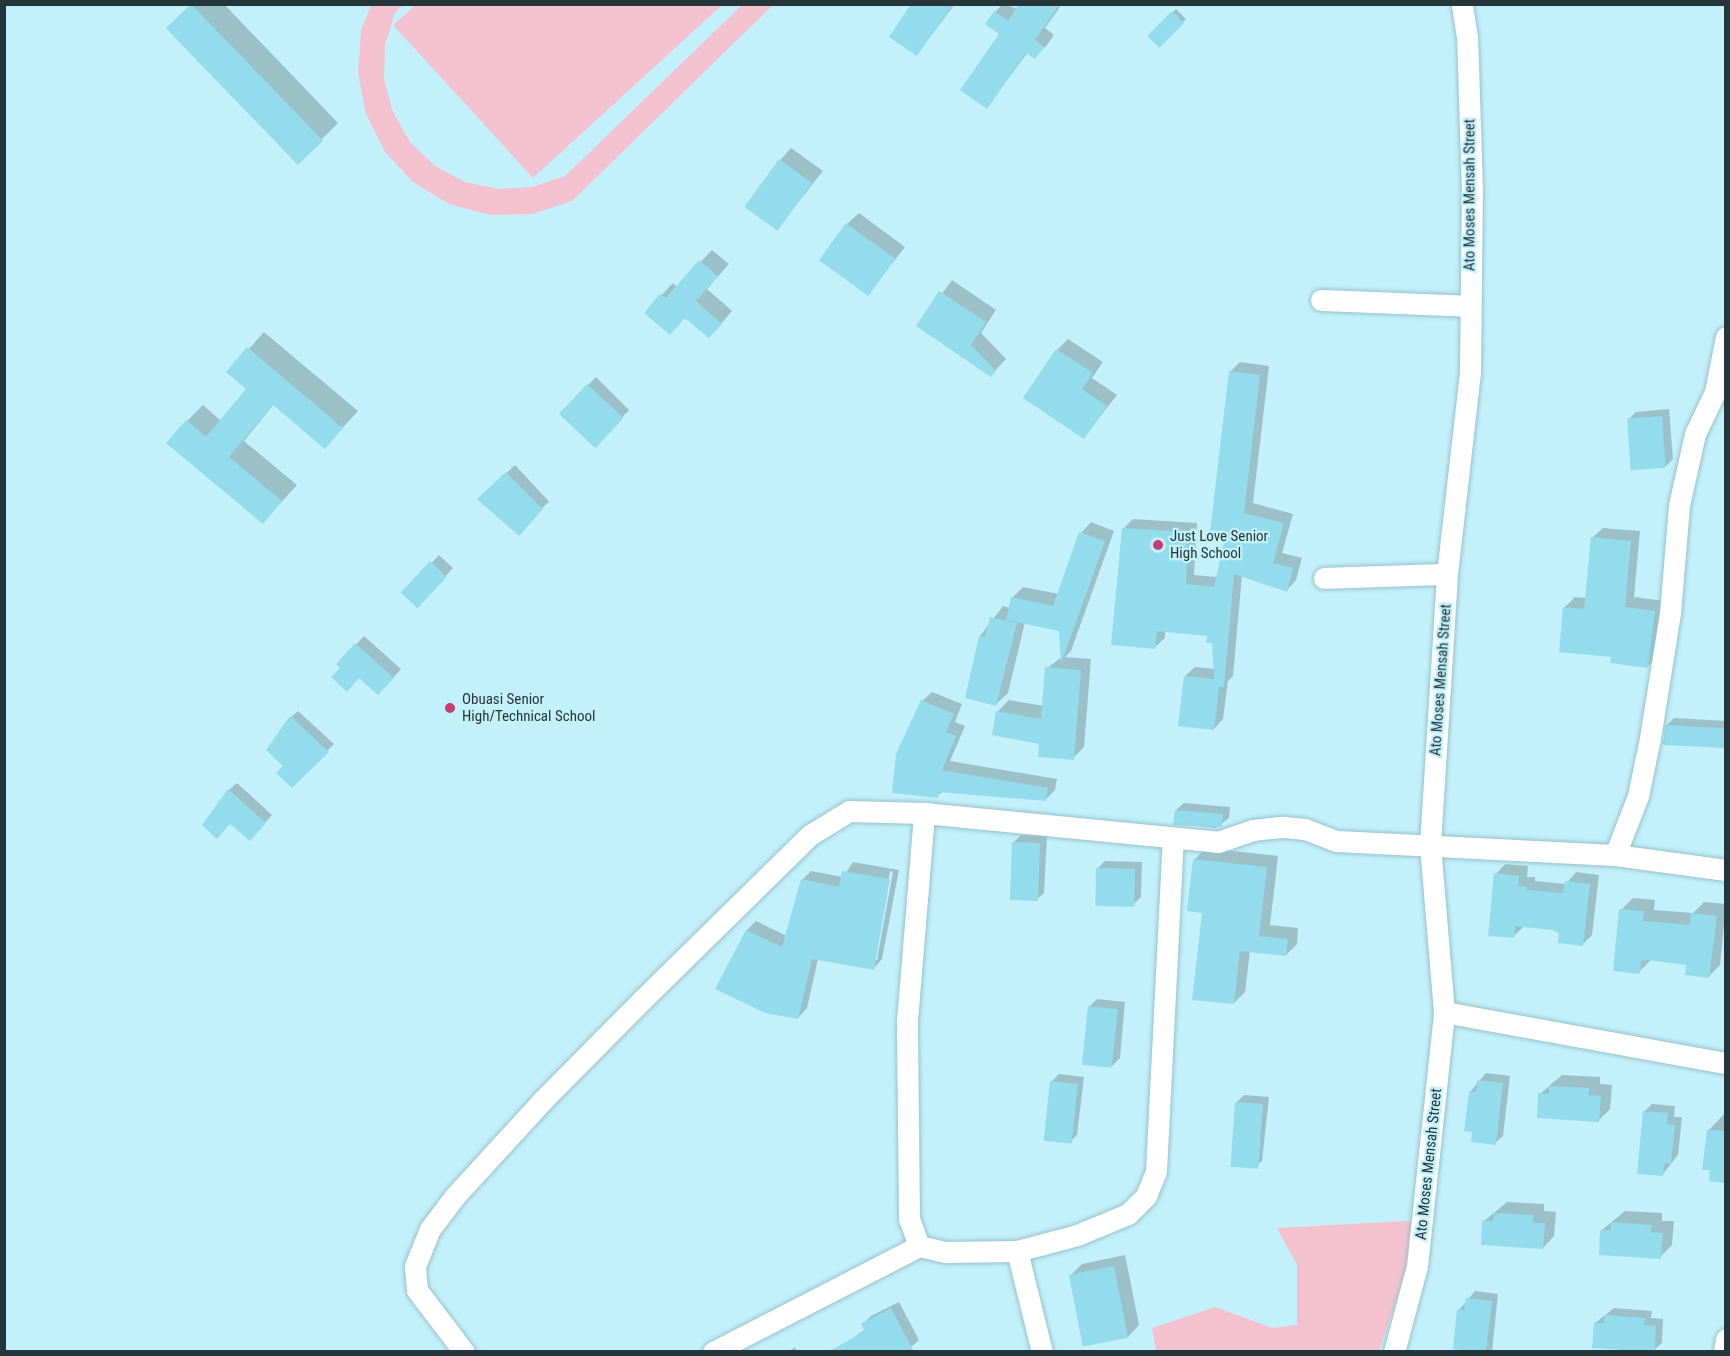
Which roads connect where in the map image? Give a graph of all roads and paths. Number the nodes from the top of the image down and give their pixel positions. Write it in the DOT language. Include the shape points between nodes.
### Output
graph roads {
  1 [pos="1462,4"];
  2 [pos="1321,300"];
  3 [pos="1469,306"];
  4 [pos="1725,338"];
  5 [pos="1448,574"];
  6 [pos="1324,578"];
  7 [pos="924,813"];
  8 [pos="1173,838"];
  9 [pos="1430,845"];
  10 [pos="1615,855"];
  11 [pos="1725,870"];
  12 [pos="1444,1012"];
  13 [pos="1725,1064"];
  14 [pos="919,1246"];
  15 [pos="1017,1251"];
  16 [pos="1725,1339"];
  17 [pos="464,1352"];
  18 [pos="713,1352"];
  19 [pos="1042,1352"];
  20 [pos="1394,1352"];
  21 [pos="1724,1352"];
  1 -- 3 [label="street, Ato Moses Mensah Street" via="1467,37 1472,192"];
  2 -- 3 [label="street"];
  3 -- 5 [label="street, Ato Moses Mensah Street" via="1470,373"];
  4 -- 10 [label="street" via="1715,392 1695,434 1679,505 1670,613 1650,738 1638,796"];
  5 -- 6 [label="street"];
  5 -- 9 [label="street, Ato Moses Mensah Street"];
  7 -- 8 [label="street"];
  7 -- 14 [label="street" via="907,1021 909,1220"];
  7 -- 17 [label="street" via="849,811 810,835 542,1101 455,1196 430,1229 415,1266 417,1290"];
  8 -- 9 [label="street" via="1218,842 1252,830 1283,827 1305,829 1336,841"];
  8 -- 15 [label="street" via="1156,1171 1146,1196 1128,1214"];
  9 -- 10 [label="street"];
  9 -- 12 [label="street, Ato Moses Mensah Street"];
  10 -- 11 [label="street"];
  12 -- 13 [label="street"];
  12 -- 20 [label="street, Ato Moses Mensah Street" via="1417,1266"];
  14 -- 15 [label="street" via="946,1252"];
  14 -- 18 [label="street"];
  15 -- 19 [label="street"];
  16 -- 21 [label="street"];
}
